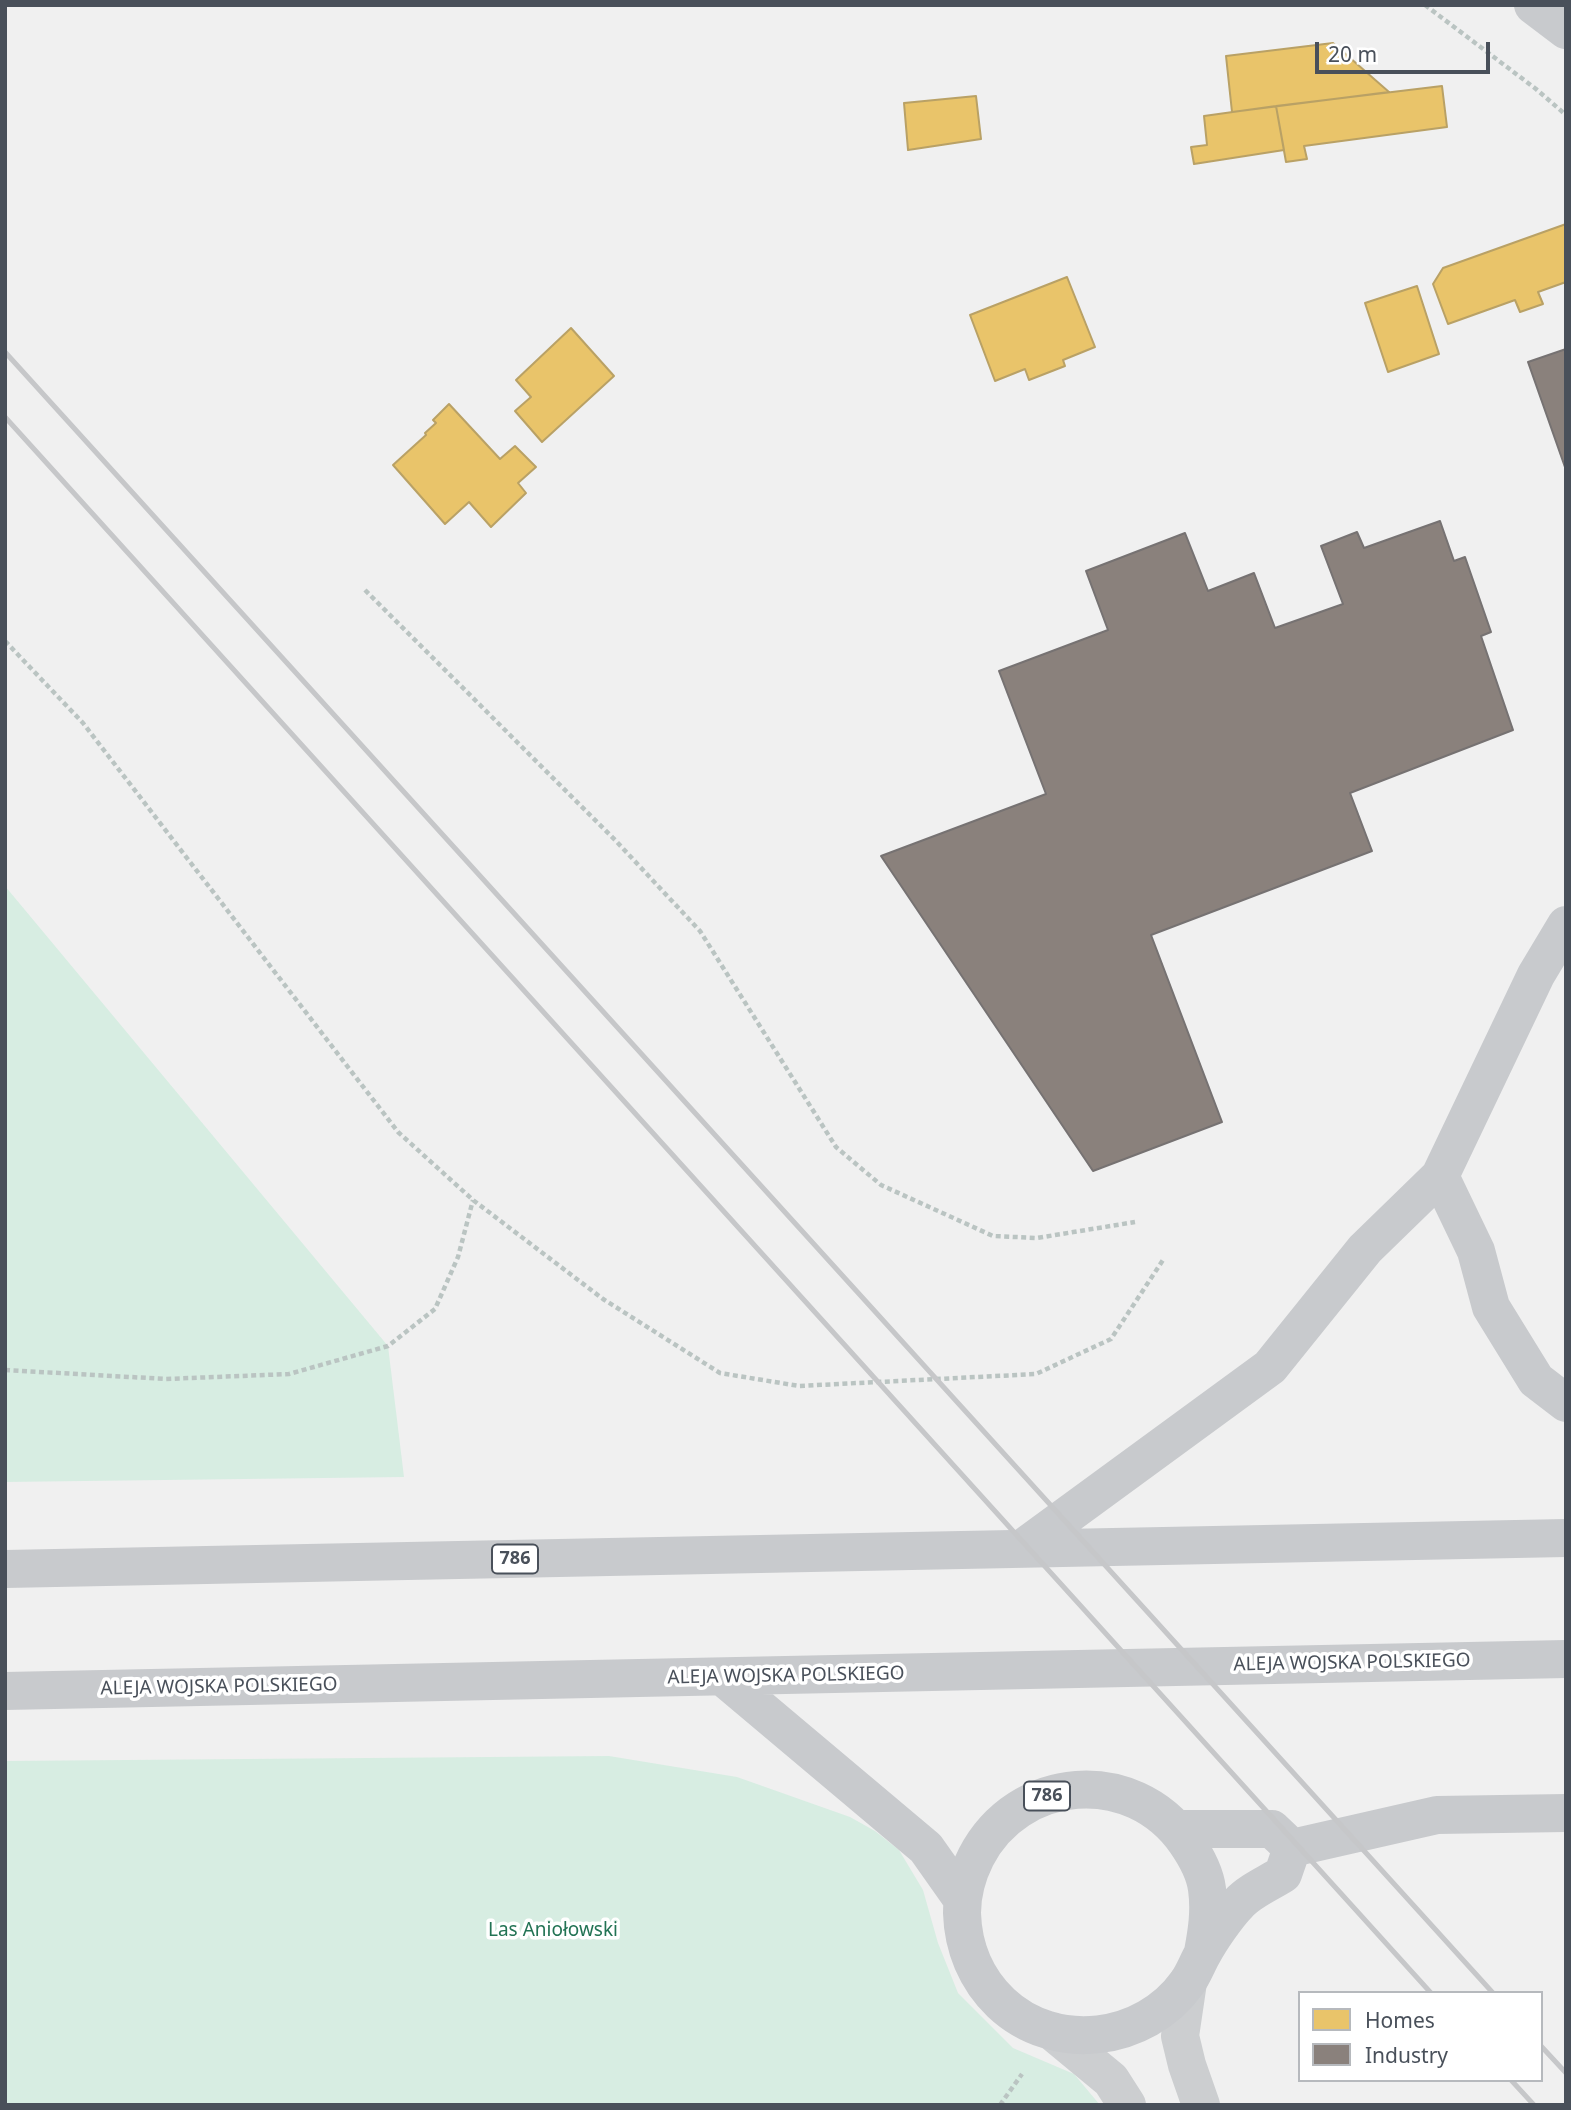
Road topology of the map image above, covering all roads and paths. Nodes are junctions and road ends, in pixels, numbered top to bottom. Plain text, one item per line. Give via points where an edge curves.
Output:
1 (1425, 5) edge
2 (1533, 5) edge
3 (1566, 30) edge
4 (1566, 115) edge
5 (365, 590) dead end
6 (5, 641) edge
7 (1566, 925) edge
8 (1440, 1176) junction
9 (473, 1200) junction
10 (1135, 1222) dead end
11 (1163, 1260) dead end
12 (5, 1370) edge
13 (1566, 1403) edge
14 (1566, 1538) edge
15 (1024, 1547) junction
16 (5, 1569) edge
17 (1566, 1659) edge
18 (724, 1678) junction
19 (5, 1691) edge
20 (1566, 1813) edge
21 (1177, 1829) junction
22 (1292, 1847) junction
23 (962, 1899) junction
24 (1196, 1967) junction
25 (1053, 2032) junction
26 (1127, 2105) edge
27 (1201, 2105) edge

1 - 4 path
2 - 3 main road
5 - 10 path via 700,931 836,1147 881,1185 993,1236 1037,1238
6 - 9 path via 83,723 398,1132
7 - 8 main road via 1536,975
8 - 13 main road via 1476,1251 1491,1307 1536,1380
8 - 15 main road via 1365,1249 1270,1367
9 - 11 path via 603,1299 720,1373 799,1386 1036,1374 1111,1339
9 - 12 path via 458,1257 435,1309 388,1346 289,1374 166,1379
14 - 15 main road
15 - 16 main road, 786
17 - 18 main road, ALEJA WOJSKA POLSKIEGO
18 - 19 main road, ALEJA WOJSKA POLSKIEGO
18 - 23 main road via 926,1848
20 - 22 main road via 1437,1815
21 - 22 main road via 1272,1829
21 - 23 main road, 786 via 1152,1808 1125,1795 1094,1789 1062,1791 1032,1800 984,1841
21 - 24 main road, 786 via 1196,1856 1207,1887 1209,1920
22 - 24 main road, 786 via 1283,1874 1240,1902
23 - 25 main road, 786 via 962,1928 983,1982 1002,2004
24 - 25 main road, 786 via 1168,2005 1143,2022 1113,2033
24 - 27 street via 1180,2036
25 - 26 street via 1111,2080

